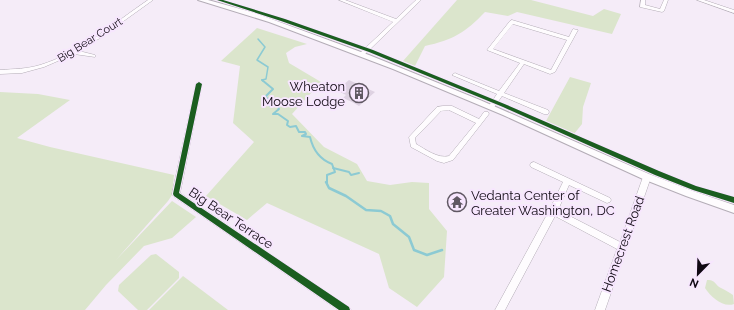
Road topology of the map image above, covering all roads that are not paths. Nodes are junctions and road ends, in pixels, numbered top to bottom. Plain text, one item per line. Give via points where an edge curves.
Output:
1 (151, 0) edge
2 (201, 0) edge
3 (341, 0) edge
4 (419, 0) edge
5 (643, 0) edge
6 (666, 0) edge
7 (699, 0) edge
8 (734, 12) edge
9 (396, 21) junction
10 (575, 30) dead end
11 (570, 39) junction
12 (74, 52) junction
13 (362, 54) junction
14 (93, 56) dead end
15 (523, 62) junction
16 (0, 72) edge
17 (455, 75) dead end
18 (199, 84) dead end
19 (502, 94) junction
20 (491, 107) junction
21 (546, 112) dead end
22 (486, 114) dead end
23 (480, 122) junction
24 (534, 165) dead end
25 (647, 177) junction
26 (567, 181) junction
27 (608, 200) dead end
28 (734, 209) edge
29 (552, 211) junction
30 (622, 247) junction
31 (346, 310) edge
32 (500, 310) edge
33 (600, 310) edge

1 - 12 street, Big Bear Court
2 - 13 main road via 290,27
3 - 9 street
4 - 9 street
5 - 6 street via 642,6 662,11
7 - 8 street
9 - 13 street
10 - 11 street
11 - 15 street via 554,71 550,72
11 - 15 street via 512,22 490,50
12 - 14 street
12 - 16 street, Big Bear Court via 42,66
13 - 20 main road
15 - 19 street
17 - 19 street
18 - 31 street, Big Bear Terrace via 176,194
19 - 20 street
19 - 21 street
20 - 25 main road
22 - 23 street
23 - 23 street via 451,158 444,160 413,146 411,141 439,109 450,108
24 - 26 street
25 - 28 main road
25 - 30 street, Homecrest Road
26 - 27 street
26 - 29 street
29 - 30 street
29 - 32 street
30 - 33 street, Homecrest Road

